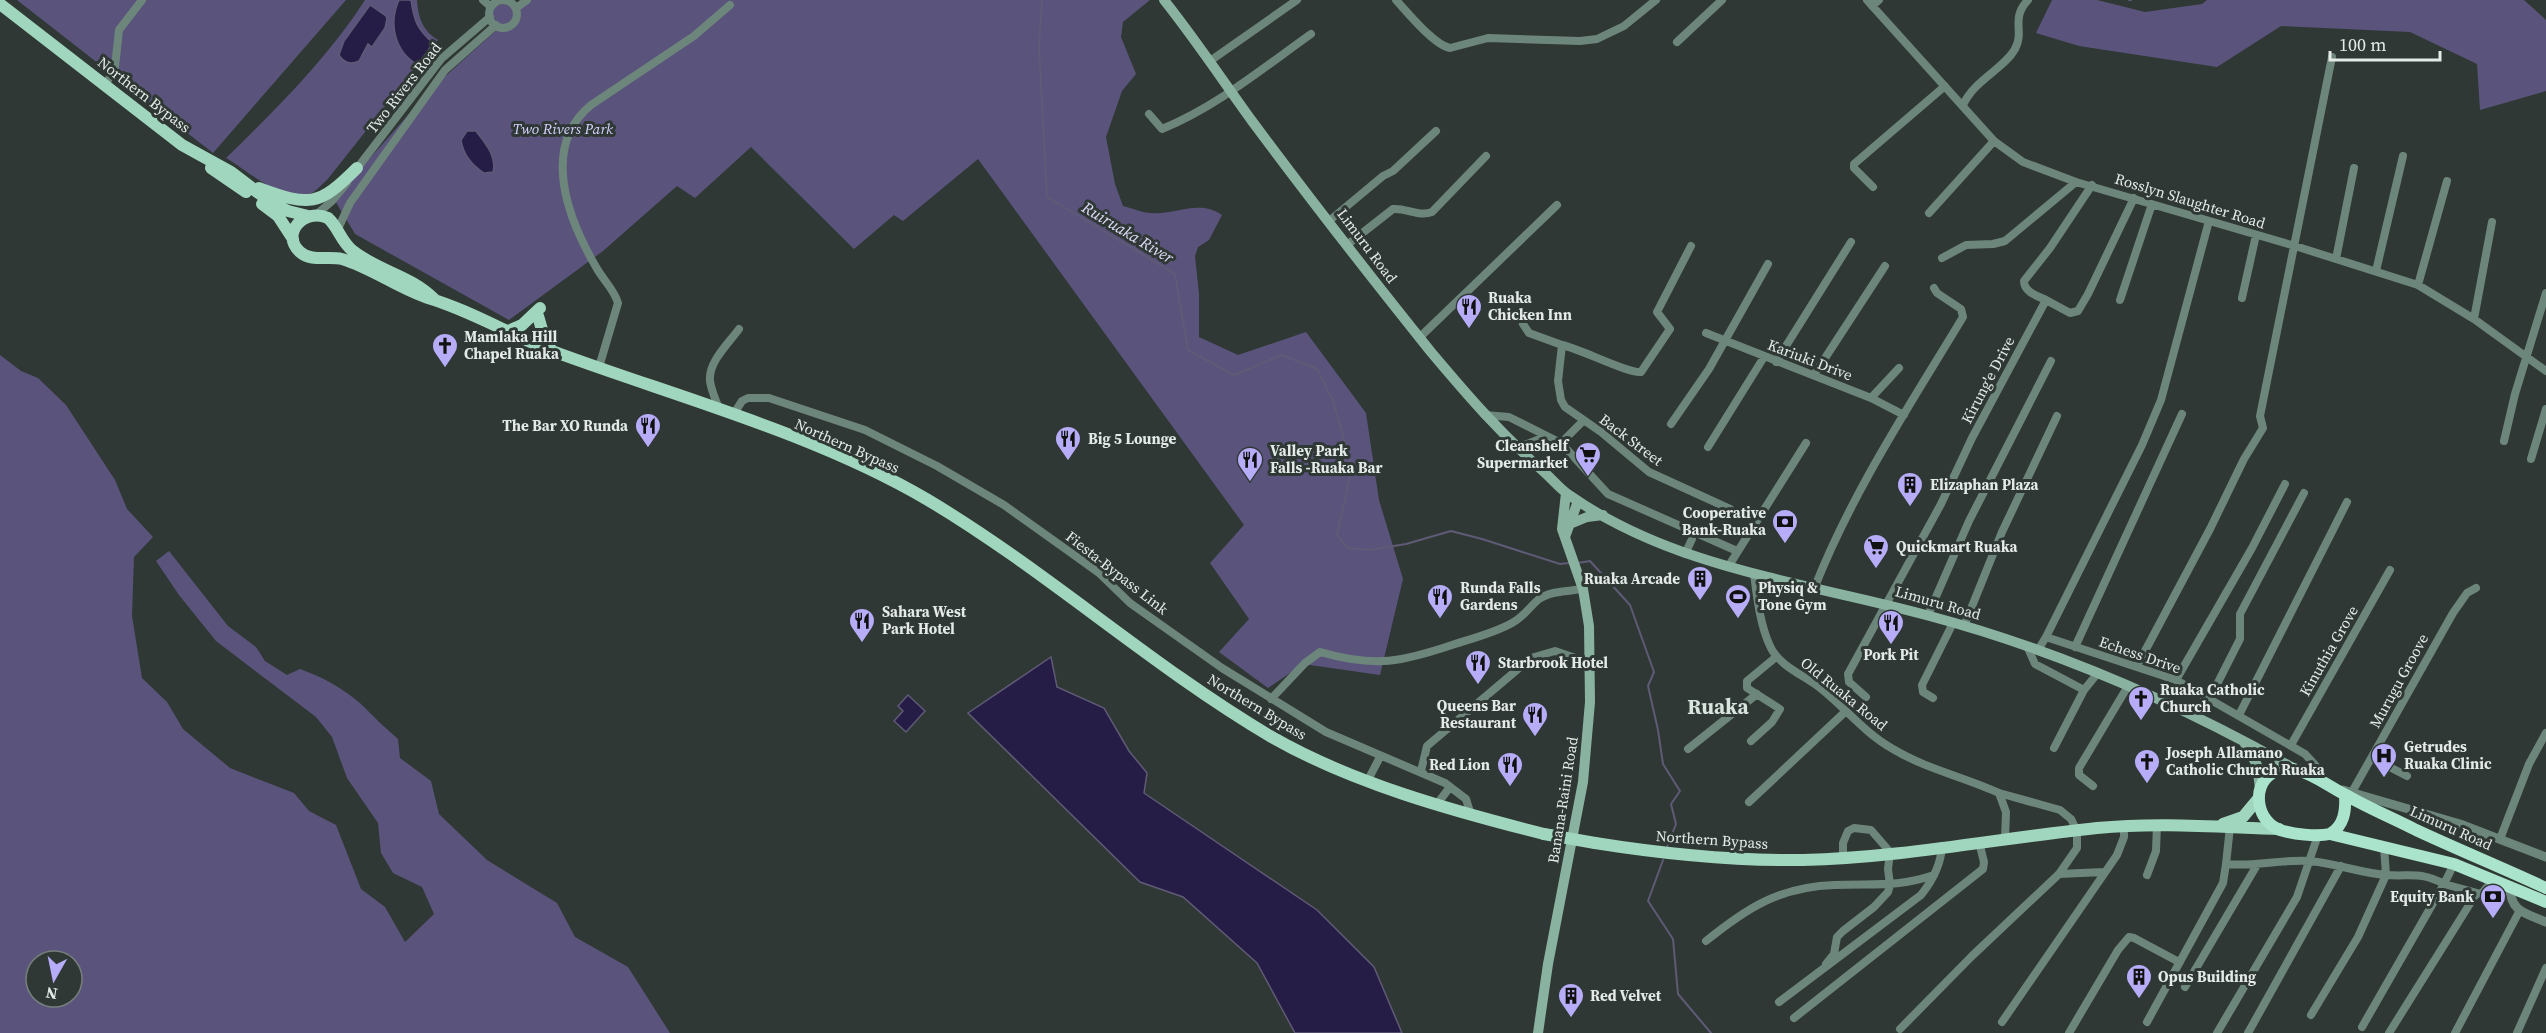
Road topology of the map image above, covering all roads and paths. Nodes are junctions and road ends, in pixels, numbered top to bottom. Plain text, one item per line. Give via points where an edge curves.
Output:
1 (142, 0) edge
2 (483, 0) edge
3 (508, 0) edge
4 (528, 0) edge
5 (1164, 0) edge
6 (1297, 0) edge
7 (1396, 0) edge
8 (1656, 0) edge
9 (1722, 0) edge
10 (1879, 0) edge
11 (2028, 0) edge
12 (497, 1) edge
13 (1869, 3) edge
14 (0, 4) edge
15 (730, 5) dead end
16 (491, 8) junction
17 (516, 8) junction
18 (490, 17) junction
19 (496, 26) junction
20 (1311, 34) dead end
21 (1677, 42) dead end
22 (2332, 57) dead end
23 (1210, 61) junction
24 (106, 84) junction
25 (1945, 86) junction
26 (1231, 91) junction
27 (1963, 105) junction
28 (403, 109) junction
29 (1149, 114) dead end
30 (412, 115) junction
31 (1437, 130) dead end
32 (1994, 141) junction
33 (182, 145) junction
34 (1486, 156) dead end
35 (2403, 156) dead end
36 (357, 168) junction
37 (2354, 168) dead end
38 (2447, 180) dead end
39 (2076, 182) junction
40 (246, 183) junction
41 (347, 183) junction
42 (2092, 185) junction
43 (1873, 187) dead end
44 (359, 191) junction
45 (2134, 198) junction
46 (2152, 204) junction
47 (1557, 206) dead end
48 (1929, 213) dead end
49 (312, 215) junction
50 (1329, 221) junction
51 (2209, 221) junction
52 (2492, 222) dead end
53 (338, 232) junction
54 (2256, 235) junction
55 (293, 239) junction
56 (1851, 242) dead end
57 (1347, 245) junction
58 (1691, 246) dead end
59 (2295, 246) junction
60 (324, 256) junction
61 (1942, 258) dead end
62 (2336, 259) junction
63 (1768, 264) dead end
64 (1885, 266) dead end
65 (2376, 272) junction
66 (2418, 285) junction
67 (1934, 288) dead end
68 (2546, 293) edge
69 (2242, 298) dead end
70 (434, 299) junction
71 (2046, 300) junction
72 (2120, 300) dead end
73 (2474, 319) junction
74 (1523, 324) dead end
75 (739, 330) dead end
76 (506, 332) junction
77 (1706, 333) dead end
78 (1419, 338) junction
79 (1725, 341) junction
80 (1562, 345) junction
81 (552, 351) junction
82 (1764, 357) junction
83 (2525, 358) junction
84 (2051, 361) dead end
85 (1776, 362) junction
86 (599, 367) junction
87 (1899, 368) dead end
88 (2546, 371) edge
89 (1814, 375) junction
90 (1871, 398) junction
91 (2546, 409) edge
92 (720, 410) junction
93 (2182, 414) dead end
94 (1483, 415) junction
95 (1904, 415) junction
96 (733, 416) junction
97 (2057, 416) dead end
98 (1584, 421) junction
99 (1671, 424) dead end
100 (1547, 436) junction
101 (2505, 441) dead end
102 (1561, 443) junction
103 (1806, 443) dead end
104 (1708, 447) dead end
105 (1517, 448) junction
106 (2531, 459) dead end
107 (2285, 484) dead end
108 (2304, 492) dead end
109 (1566, 493) junction
110 (1578, 501) junction
111 (2347, 502) dead end
112 (1730, 509) dead end
113 (1603, 514) junction
114 (1570, 524) junction
115 (1692, 530) junction
116 (1564, 538) junction
117 (1737, 551) junction
118 (1685, 554) junction
119 (1728, 567) junction
120 (2391, 570) dead end
121 (1754, 574) junction
122 (2476, 588) dead end
123 (1584, 589) junction
124 (1814, 589) junction
125 (1885, 604) junction
126 (1928, 615) junction
127 (1958, 624) junction
128 (2046, 637) junction
129 (2026, 646) junction
130 (2075, 647) junction
131 (2038, 650) junction
132 (1776, 657) junction
133 (1590, 663) junction
134 (2137, 666) junction
135 (2097, 674) junction
136 (2176, 680) junction
137 (2128, 686) junction
138 (2084, 690) junction
139 (1757, 694) junction
140 (1866, 697) dead end
141 (1933, 698) dead end
142 (2210, 698) junction
143 (1271, 699) junction
144 (1846, 711) junction
145 (2239, 715) junction
146 (2546, 734) edge
147 (1751, 741) dead end
148 (2245, 743) junction
149 (2291, 745) junction
150 (1688, 748) dead end
151 (2054, 748) dead end
152 (1380, 757) junction
153 (2372, 758) junction
154 (2293, 768) junction
155 (1421, 771) junction
156 (2407, 776) dead end
157 (2317, 778) junction
158 (1368, 780) junction
159 (2093, 786) dead end
160 (1450, 787) junction
161 (2344, 792) junction
162 (1999, 793) junction
163 (2259, 793) junction
164 (1749, 802) dead end
165 (1437, 804) junction
166 (1471, 814) junction
167 (2157, 824) junction
168 (2224, 826) junction
169 (2124, 827) junction
170 (2279, 830) junction
171 (2077, 831) junction
172 (2324, 835) junction
173 (2005, 838) junction
174 (2500, 838) junction
175 (1979, 842) junction
176 (1942, 846) junction
177 (2385, 847) junction
178 (1890, 852) junction
179 (1844, 857) junction
180 (2546, 857) edge
181 (2311, 861) junction
182 (2226, 864) junction
183 (2454, 864) junction
184 (2257, 865) junction
185 (2341, 866) junction
186 (2104, 872) junction
187 (2058, 874) junction
188 (1934, 875) junction
189 (2146, 875) dead end
190 (2386, 875) junction
191 (2493, 880) junction
192 (2444, 884) junction
193 (1890, 885) junction
194 (2510, 886) junction
195 (2546, 888) edge
196 (2476, 894) junction
197 (2546, 902) edge
198 (2520, 910) junction
199 (2546, 922) edge
200 (1706, 941) dead end
201 (2179, 962) junction
202 (2546, 968) edge
203 (1821, 970) junction
204 (2185, 987) dead end
205 (1779, 1002) dead end
206 (2311, 1015) dead end
207 (1794, 1018) dead end
208 (2002, 1022) dead end
209 (2147, 1022) dead end
210 (2362, 1027) dead end
211 (1900, 1029) dead end
212 (1538, 1033) edge
213 (2069, 1033) edge
214 (2217, 1033) edge
215 (2248, 1033) edge
216 (2389, 1033) edge
217 (2455, 1033) edge
218 (2517, 1033) edge

1 - 24 street via 120,30 115,67
2 - 16 street
3 - 12 street
3 - 17 street
4 - 17 street
5 - 23 main road, Limuru Road
6 - 23 street
7 - 8 street via 1435,40 1450,48 1488,38 1597,39 1624,26
9 - 21 street
10 - 13 street
11 - 27 street via 2016,19 2018,36 2013,52 1974,88
12 - 16 street
13 - 25 street, Rosslyn Slaughter Road
14 - 24 main road, Northern Bypass
15 - 86 street via 694,36 591,105 570,128 562,171 567,201 584,243 618,303
16 - 18 street
17 - 19 street via 514,22 507,27
18 - 19 street
18 - 28 street, Two Rivers Road via 444,55
19 - 30 street, Two Rivers Road via 448,66
20 - 26 street
22 - 59 street
23 - 26 main road, Limuru Road
24 - 33 main road, Northern Bypass
25 - 27 street, Rosslyn Slaughter Road
25 - 43 street via 1856,161 1854,168
26 - 29 street via 1162,129
26 - 50 main road, Limuru Road
27 - 32 street, Rosslyn Slaughter Road
28 - 30 street
28 - 36 street, Two Rivers Road
30 - 44 street, Two Rivers Road
31 - 50 street via 1393,171
32 - 39 street, Rosslyn Slaughter Road via 2023,162
32 - 48 street
33 - 40 main road, Northern Bypass
33 - 55 main road via 278,216
34 - 57 street via 1432,212 1421,215 1393,209
35 - 65 street
36 - 40 main road via 336,189 315,200 290,199
36 - 41 street, Two Rivers Road
37 - 62 street
38 - 66 street
39 - 42 street, Rosslyn Slaughter Road
39 - 61 street via 2005,241 1966,245
40 - 49 main road, Northern Bypass via 288,211
41 - 44 street
41 - 49 street, Two Rivers Road via 332,201
42 - 45 street, Rosslyn Slaughter Road
42 - 71 street via 2024,281 2029,291
44 - 53 street, Two Rivers Road
45 - 46 street, Rosslyn Slaughter Road
45 - 71 street via 2078,311 2070,313
46 - 51 street, Rosslyn Slaughter Road
46 - 72 street
47 - 78 street
49 - 53 main road, Northern Bypass via 328,218
49 - 55 main road via 299,222
50 - 57 main road, Limuru Road
51 - 54 street, Rosslyn Slaughter Road
51 - 128 street via 2161,400
52 - 73 street
53 - 60 main road via 334,248
53 - 70 main road, Northern Bypass via 353,251
54 - 59 street, Rosslyn Slaughter Road
54 - 69 street
55 - 60 main road, Northern Bypass via 307,256
56 - 85 street
57 - 78 main road, Limuru Road
58 - 80 street via 1657,312 1670,329 1641,372 1625,370
59 - 62 street, Rosslyn Slaughter Road
59 - 134 street via 2260,416 2263,428
60 - 70 main road, Northern Bypass via 362,266
62 - 65 street, Rosslyn Slaughter Road
63 - 79 street
64 - 89 street
65 - 66 street, Rosslyn Slaughter Road
66 - 73 street, Rosslyn Slaughter Road
67 - 95 street via 1961,309 1963,317
68 - 83 street
70 - 76 main road, Northern Bypass
71 - 125 street, Kirung'e Drive
73 - 83 street, Rosslyn Slaughter Road
74 - 80 street via 1529,333
75 - 92 street via 710,373
76 - 81 main road, Northern Bypass
76 - 81 main road via 539,312 545,340
77 - 79 street, Kariuki Drive
78 - 94 main road, Limuru Road
79 - 82 street, Kariuki Drive
79 - 99 street
80 - 98 street, Back Street via 1558,381 1561,400
81 - 86 main road, Northern Bypass
82 - 85 street, Kariuki Drive
82 - 104 street
83 - 88 street, Rosslyn Slaughter Road
83 - 101 street
84 - 126 street via 1974,511
85 - 89 street, Kariuki Drive
86 - 92 main road, Northern Bypass
87 - 90 street
89 - 90 street, Kariuki Drive
90 - 95 street, Kariuki Drive
91 - 106 street
92 - 96 main road, Northern Bypass
93 - 130 street
94 - 100 street via 1509,417
94 - 105 main road, Limuru Road
95 - 124 street via 1870,471
96 - 143 street, Fiesta-Bypass Link via 748,398 769,398 865,430 902,448 1004,505 1099,573 1130,603
96 - 158 main road, Northern Bypass via 831,453 926,499 1011,554 1171,672 1272,737
97 - 127 street
98 - 102 street
98 - 112 street, Back Street via 1649,472
100 - 102 street
100 - 105 street
102 - 115 street via 1608,494
103 - 117 street
105 - 109 main road, Limuru Road
107 - 136 street
108 - 142 street via 2240,614 2240,639
109 - 110 main road, Limuru Road
109 - 116 main road
110 - 113 main road, Limuru Road
110 - 114 main road
111 - 145 street
113 - 114 main road
113 - 118 main road, Limuru Road
114 - 116 main road
115 - 117 street
115 - 118 street
116 - 123 main road, Banana-Raini Road
117 - 119 street
118 - 119 main road, Limuru Road
119 - 121 main road, Limuru Road
120 - 149 street, Kinuthia Grove
121 - 124 main road, Limuru Road
121 - 132 street via 1766,633
122 - 153 street, Murugu Groove via 2467,593 2452,613
123 - 133 main road, Banana-Raini Road
123 - 143 street via 1539,599 1524,616 1508,625 1415,658 1353,661 1320,652
124 - 125 main road, Limuru Road
125 - 126 main road, Limuru Road
125 - 140 street, Kirung'e Drive via 1847,678
126 - 127 main road, Limuru Road
127 - 129 main road, Limuru Road
127 - 141 street via 1922,685 1923,692
128 - 130 street, Echess Drive
128 - 131 street
129 - 131 main road, Limuru Road
129 - 138 street via 2035,664
130 - 134 street, Echess Drive
131 - 135 main road, Limuru Road
132 - 139 street via 1747,681 1747,688
132 - 144 street, Old Ruaka Road
133 - 155 street via 1555,651 1531,658 1427,746
133 - 212 main road, Banana-Raini Road via 1590,710 1582,782
134 - 136 street, Echess Drive
135 - 137 main road, Limuru Road
135 - 138 street
136 - 142 street, Echess Drive
137 - 148 main road, Limuru Road
137 - 159 street via 2079,768 2079,775
138 - 151 street
139 - 147 street via 1779,706 1780,711
139 - 150 street
142 - 145 street, Echess Drive
143 - 152 street, Fiesta-Bypass Link via 1326,732
144 - 162 street, Old Ruaka Road via 1867,733 1917,763
144 - 164 street
145 - 149 street, Echess Drive
146 - 174 street via 2529,764
148 - 154 main road, Limuru Road
148 - 163 main road via 2257,765
149 - 157 street, Echess Drive via 2316,766
152 - 155 street, Fiesta-Bypass Link
152 - 158 street
153 - 156 street
153 - 161 street, Murugu Groove
154 - 157 highway
154 - 163 highway, Northern Bypass via 2267,777
155 - 160 street, Fiesta-Bypass Link
157 - 161 highway
158 - 165 main road, Northern Bypass
160 - 165 street
160 - 166 street, Fiesta-Bypass Link via 1466,799
161 - 172 highway via 2343,819
161 - 174 street
161 - 195 highway, Limuru Road
162 - 171 street, Old Ruaka Road via 2060,810
162 - 173 street via 2006,812
163 - 168 main road, Northern Bypass via 2243,817
163 - 170 highway via 2268,821
165 - 166 main road, Northern Bypass
166 - 179 main road, Northern Bypass, bridge via 1544,834 1662,853 1717,858
167 - 168 main road, Northern Bypass
167 - 169 main road, Northern Bypass
167 - 189 street via 2156,850
168 - 170 main road, Northern Bypass
168 - 182 street
169 - 171 main road, Northern Bypass
169 - 186 street via 2121,848
170 - 172 highway, Northern Bypass
171 - 173 main road, Northern Bypass
171 - 187 street via 2077,848
172 - 177 highway, Northern Bypass
172 - 181 street
173 - 175 main road, Northern Bypass
174 - 180 street
175 - 176 main road, Northern Bypass
175 - 207 street via 1983,869
176 - 178 main road, Northern Bypass
176 - 188 street
177 - 183 highway, Northern Bypass
177 - 190 street
178 - 179 main road, Northern Bypass
178 - 179 street via 1875,832 1854,828 1844,837
178 - 193 street
181 - 184 street
181 - 185 street
181 - 214 street via 2297,897
182 - 184 street
182 - 201 street via 2223,883
183 - 191 highway, Northern Bypass
183 - 192 street
184 - 204 street
185 - 190 street
185 - 215 street
186 - 187 street
186 - 208 street
187 - 211 street
188 - 193 street via 1909,884
188 - 203 street via 1921,895
190 - 192 street via 2420,874
190 - 206 street via 2358,936
191 - 194 highway
191 - 196 street via 2484,892
192 - 196 street
192 - 210 street
193 - 200 street via 1832,885 1787,891 1737,916
193 - 203 street via 1883,899 1837,937 1834,954
194 - 197 highway
194 - 198 street via 2512,904
196 - 216 street
198 - 199 street
198 - 217 street
201 - 209 street
201 - 213 street via 2128,938
202 - 218 street
203 - 205 street

